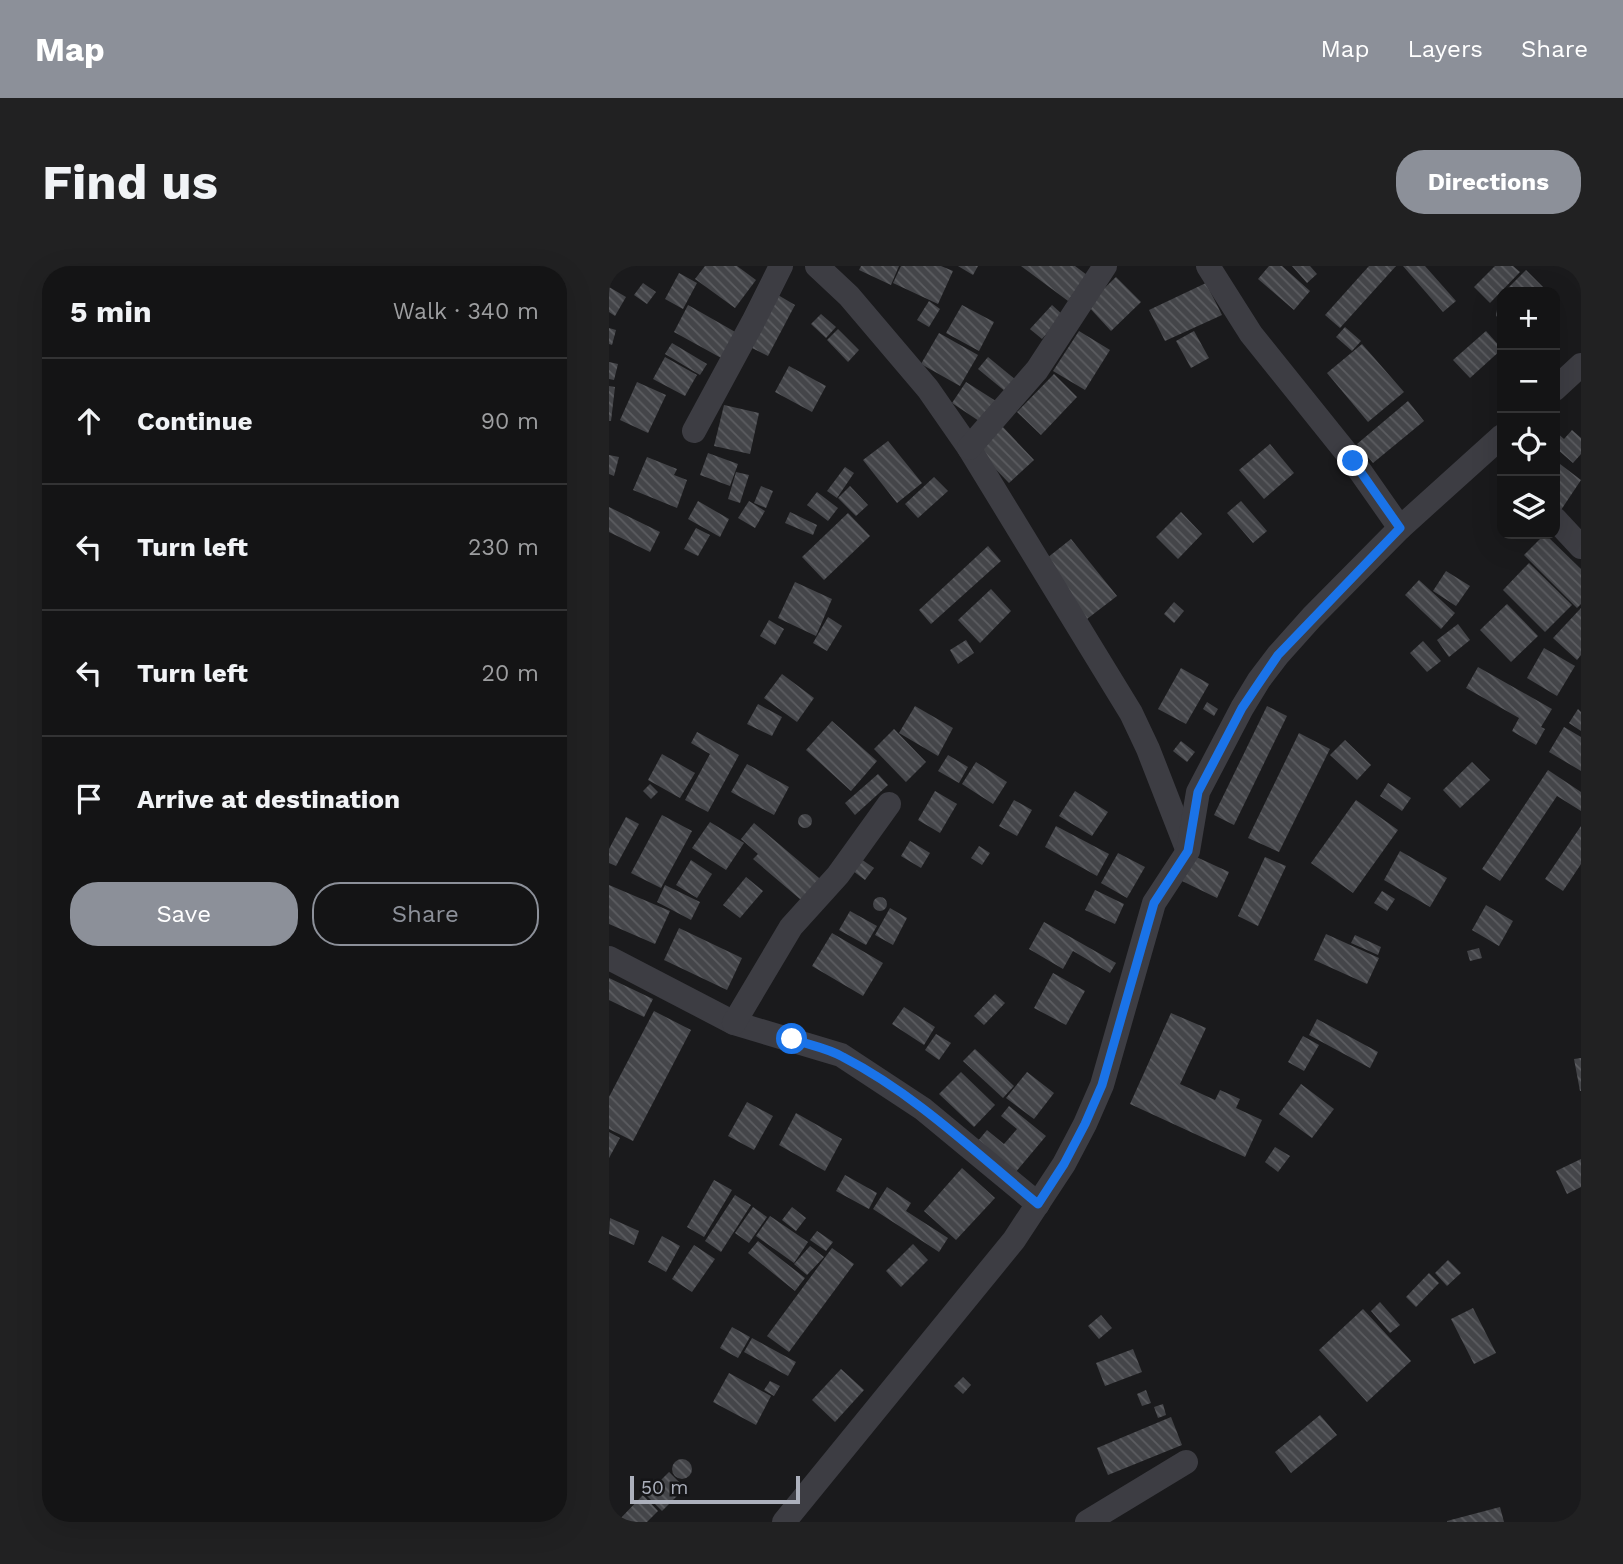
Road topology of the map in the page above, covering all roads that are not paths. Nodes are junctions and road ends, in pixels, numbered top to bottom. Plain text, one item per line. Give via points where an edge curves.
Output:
1 (781, 266) edge
2 (817, 266) edge
3 (830, 266) edge
4 (1105, 266) edge
5 (1209, 266) edge
6 (849, 296) junction
7 (1581, 365) edge
8 (1560, 384) edge
9 (694, 431) dead end
10 (968, 448) junction
11 (1497, 450) edge
12 (1560, 524) edge
13 (1400, 528) junction
14 (1581, 547) edge
15 (889, 804) dead end
16 (1188, 851) junction
17 (609, 958) edge
18 (734, 1023) junction
19 (1038, 1204) junction
20 (1186, 1462) dead end
21 (785, 1522) edge
22 (1087, 1522) edge

1 - 9 street
2 - 6 street
3 - 6 street
4 - 10 street via 1037,370
5 - 13 street via 1251,334 1353,461
6 - 10 street via 928,389
7 - 8 street
10 - 16 street via 1131,713
11 - 13 street
12 - 14 street
13 - 16 street via 1278,655 1259,681 1198,792
15 - 18 street via 838,875 791,927
16 - 19 street via 1154,903 1090,1114
17 - 18 street
18 - 19 street via 841,1055 923,1109
19 - 21 street via 1014,1240
20 - 22 street

